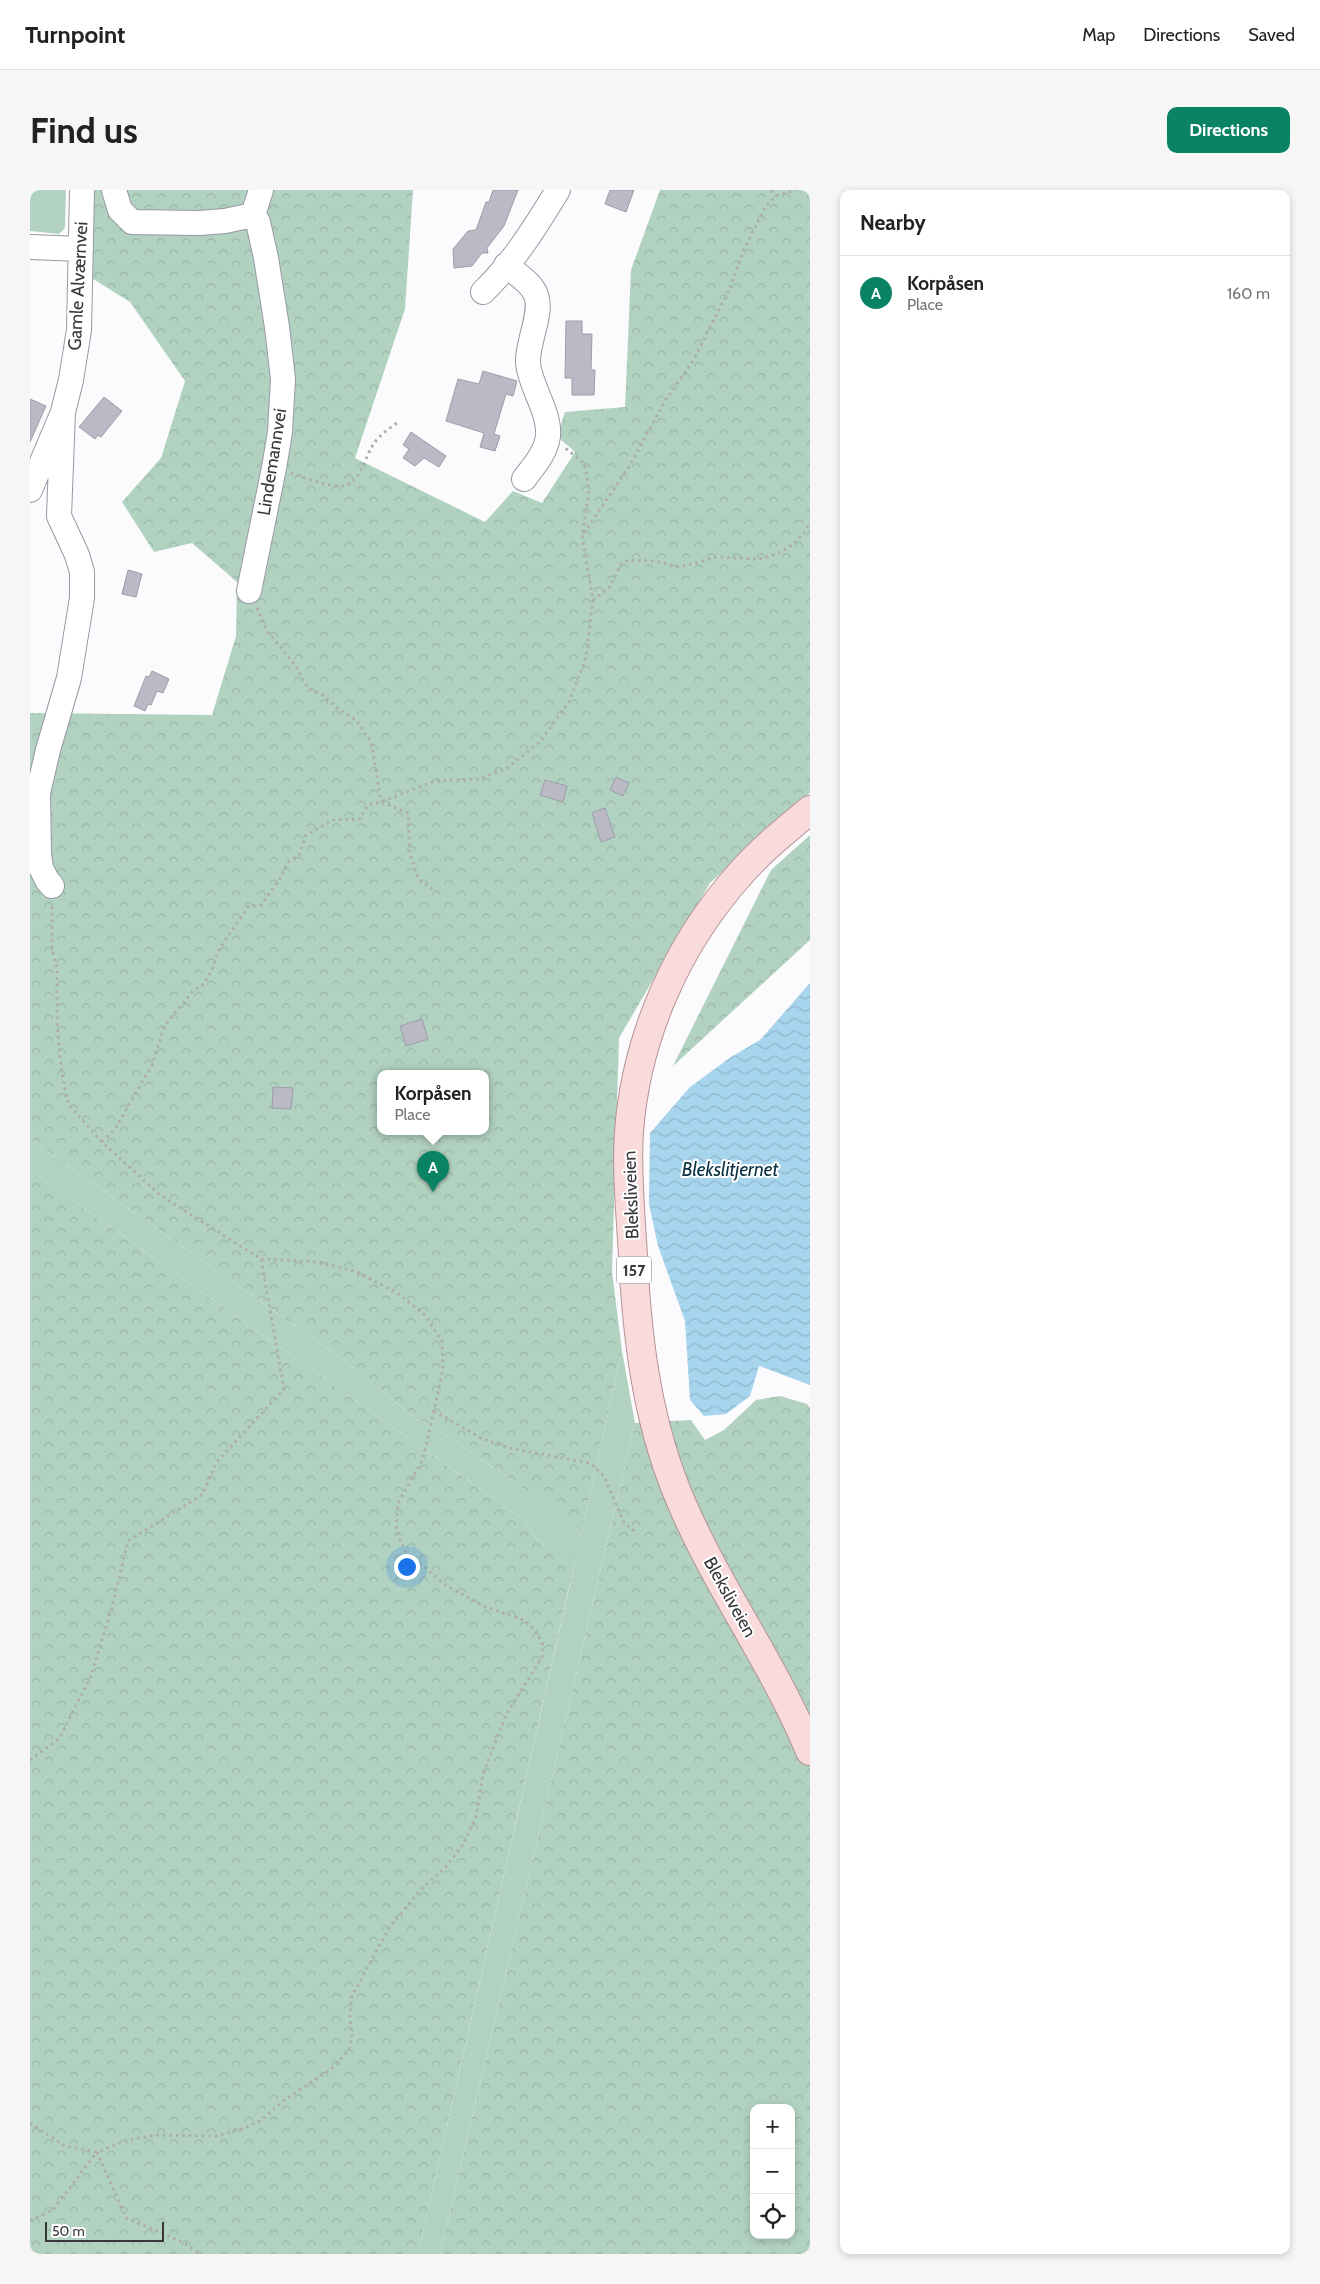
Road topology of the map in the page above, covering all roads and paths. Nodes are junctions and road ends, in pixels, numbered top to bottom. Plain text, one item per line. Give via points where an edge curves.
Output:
1 (82, 190) edge
2 (114, 190) edge
3 (261, 190) edge
4 (558, 190) edge
5 (771, 190) edge
6 (796, 190) edge
7 (776, 196) junction
8 (253, 214) junction
9 (30, 247) edge
10 (81, 249) junction
11 (506, 265) junction
12 (483, 292) dead end
13 (63, 412) junction
14 (398, 422) dead end
15 (547, 440) junction
16 (274, 468) junction
17 (524, 480) dead end
18 (30, 490) edge
19 (810, 522) edge
20 (582, 535) junction
21 (249, 591) joint
22 (593, 600) junction
23 (382, 802) junction
24 (810, 810) edge
25 (52, 886) joint
26 (436, 891) dead end
27 (102, 1142) junction
28 (261, 1259) junction
29 (434, 1411) junction
30 (638, 1534) dead end
31 (810, 1751) edge
32 (30, 1760) edge
33 (30, 2123) edge
34 (97, 2152) junction
35 (30, 2220) edge
36 (202, 2254) edge

1 - 10 street, Gamle Alværnvei
2 - 8 street via 120,210 128,220 137,223 208,223
3 - 8 street
4 - 11 street
5 - 7 path
6 - 7 path
7 - 20 path via 766,206 744,249 730,288 693,362 665,401 630,465
8 - 16 street, Lindemannvei via 258,222 266,258 283,379
9 - 10 street
10 - 13 street, Gamle Alværnvei via 79,330
11 - 12 street
11 - 15 street via 532,288 537,298 528,363 544,414
13 - 18 street, Gamle Alværnvei
13 - 25 street, Gamle Alværnvei via 59,516 82,572 82,598 69,678 38,792 39,854 44,874
14 - 16 path via 373,444 367,460 350,484 341,487
15 - 17 street via 542,454
15 - 20 path via 569,449 585,464 589,492
16 - 21 street, Lindemannvei
19 - 22 path via 792,545 759,559 718,557 680,568 655,561 628,560 621,564 609,588
20 - 22 path
21 - 23 path via 267,631 295,665 308,688 356,720 371,742
22 - 23 path via 586,657 570,700 540,742 506,769 478,779 435,781
23 - 26 path via 408,813 410,854 419,880
23 - 27 path via 368,805 360,819 333,820 306,835 299,855 288,862 261,906 248,907 218,951 204,984 192,992 164,1027 152,1065 115,1128
24 - 31 main road, Bleksliveien / 157 via 741,873 699,929 676,967 653,1019 638,1071 631,1108 629,1162 638,1335 646,1388 666,1465 690,1521 787,1701
25 - 27 path via 57,1022 68,1104
27 - 28 path via 160,1196
28 - 29 path via 319,1262 357,1272 397,1293 425,1315 442,1341 443,1370
28 - 32 path via 284,1388 216,1463 203,1494 128,1541 91,1676 60,1739
29 - 30 path via 481,1438 508,1448 590,1463 604,1476 624,1523
29 - 34 path via 423,1458 398,1503 396,1529 405,1550 447,1586 483,1606 526,1621 543,1645 542,1658 506,1715 486,1765 473,1824 457,1852 389,1928 351,1998 352,2037 349,2049 334,2067 283,2101 260,2121 245,2128 216,2136 155,2135 125,2141
33 - 34 path via 65,2146
34 - 35 path via 53,2210
34 - 36 path via 126,2218

